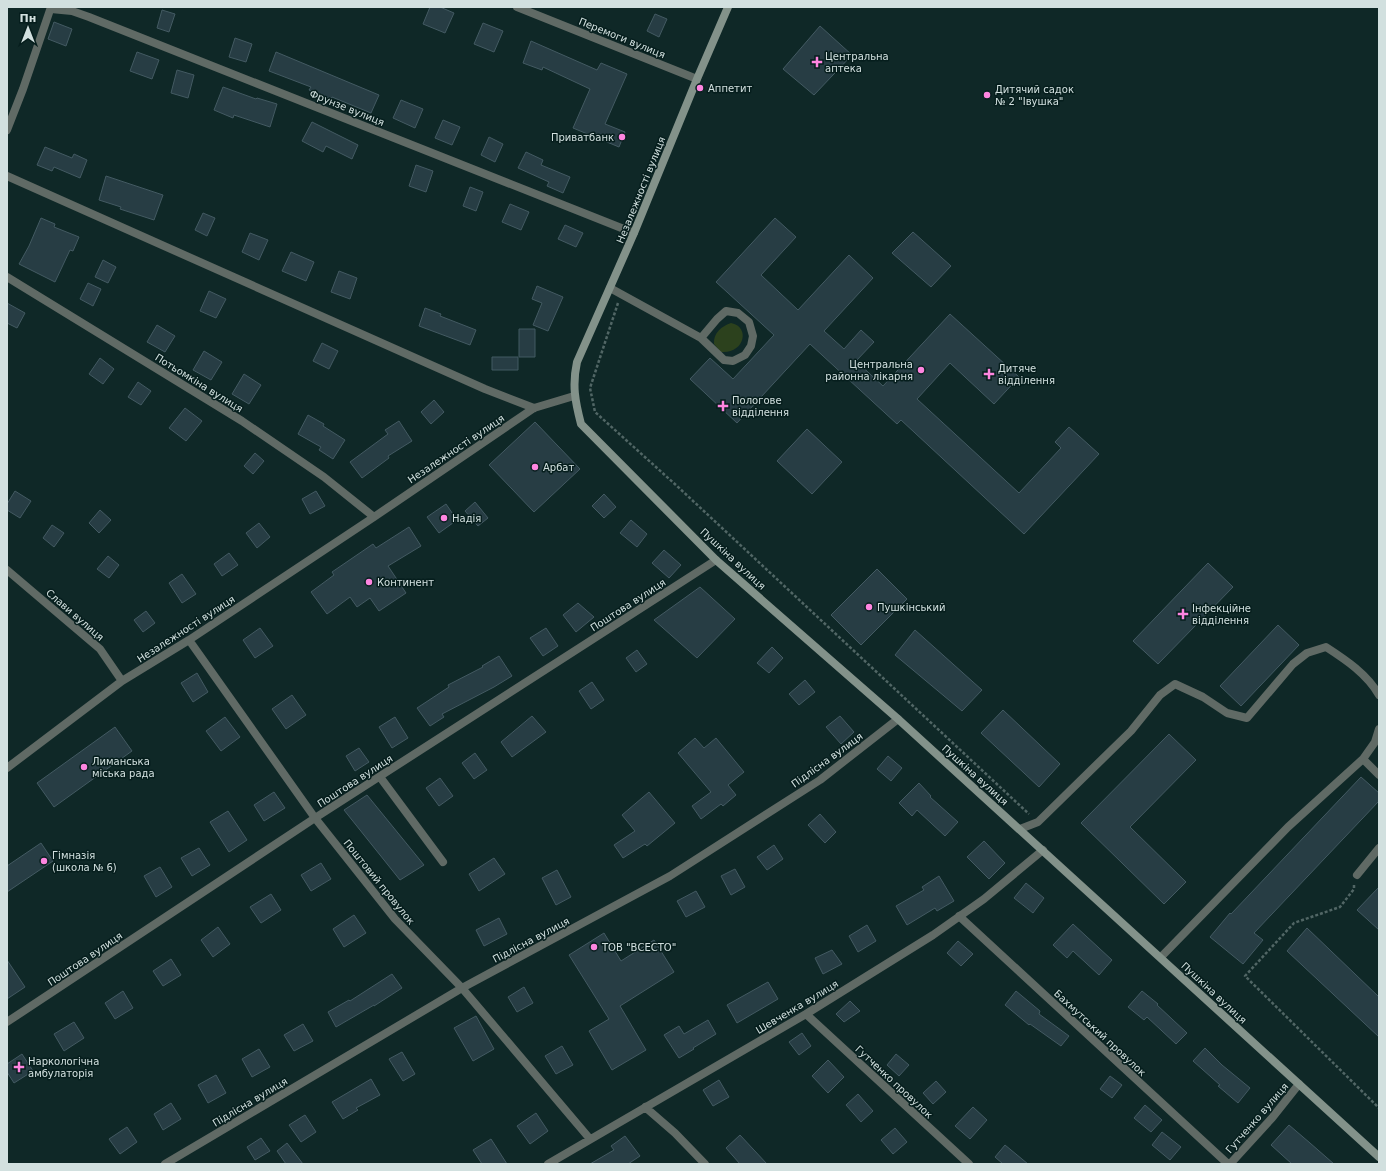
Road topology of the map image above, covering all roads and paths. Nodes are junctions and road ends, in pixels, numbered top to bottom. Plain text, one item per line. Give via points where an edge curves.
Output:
1 (517, 7) edge
2 (728, 7) edge
3 (51, 8) edge
4 (697, 79) junction
5 (7, 130) edge
6 (7, 176) edge
7 (634, 233) junction
8 (7, 277) edge
9 (610, 288) junction
10 (621, 295) junction
11 (701, 338) junction
12 (574, 396) junction
13 (534, 408) junction
14 (374, 517) junction
15 (716, 560) junction
16 (7, 570) edge
17 (189, 640) junction
18 (122, 681) junction
19 (1379, 695) edge
20 (898, 719) junction
21 (1379, 729) edge
22 (1363, 759) junction
23 (7, 768) edge
24 (1379, 775) edge
25 (380, 777) junction
26 (315, 818) junction
27 (1038, 822) junction
28 (1020, 829) junction
29 (1379, 848) edge
30 (1043, 850) junction
31 (443, 862) dead end
32 (1357, 875) joint
33 (960, 916) junction
34 (1161, 958) junction
35 (462, 988) junction
36 (806, 1014) junction
37 (7, 1022) edge
38 (1299, 1084) junction
39 (645, 1108) junction
40 (1379, 1108) edge
41 (590, 1139) junction
42 (1379, 1157) edge
43 (165, 1164) edge
44 (548, 1164) edge
45 (705, 1164) edge
46 (969, 1164) edge
47 (1229, 1164) edge

1 - 4 street, Перемоги вулиця
2 - 4 main road, Незалежності вулиця
3 - 5 street
3 - 7 street, Фрунзе вулиця via 89,16
4 - 7 main road, Незалежності вулиця
6 - 13 street via 485,389
7 - 9 main road, Незалежності вулиця
8 - 14 street, Потьомкіна вулиця via 242,421 324,477
9 - 10 street
9 - 12 main road, Незалежності вулиця via 577,362
10 - 11 street
10 - 27 path via 590,388 595,412
11 - 11 street via 724,360 733,361 745,355 751,346 753,336 749,322 738,313 726,311
12 - 13 street, Незалежності вулиця
12 - 15 main road, Пушкіна вулиця via 581,424
13 - 14 street, Незалежності вулиця
14 - 17 street, Незалежності вулиця
15 - 20 main road, Пушкіна вулиця
15 - 25 street, Поштова вулиця
16 - 18 street, Слави вулиця via 100,649
17 - 18 street, Незалежності вулиця
17 - 26 street, Поштовий провулок
18 - 23 street, Незалежності вулиця
19 - 27 street via 1351,664 1326,647 1307,653 1293,664 1247,718 1227,713 1203,697 1175,684 1160,695 1131,731
20 - 28 main road, Пушкіна вулиця
20 - 35 street, Підлісна вулиця via 820,780 670,876
21 - 22 street via 1375,742
22 - 24 street
22 - 34 street via 1288,827
25 - 26 street, Поштова вулиця
25 - 31 street
26 - 35 street, Поштовий провулок via 395,919
26 - 37 street, Поштова вулиця
27 - 28 street
28 - 30 main road, Пушкіна вулиця
29 - 32 street
30 - 33 street, Шевченка вулиця via 984,900
30 - 34 main road, Пушкіна вулиця
32 - 40 path via 1354,889 1340,907 1294,923 1244,976
33 - 36 street, Шевченка вулиця
33 - 47 street, Бахмутський провулок
34 - 38 main road, Пушкіна вулиця
35 - 41 street, Поштовий провулок
35 - 43 street, Підлісна вулиця
36 - 39 street, Шевченка вулиця
36 - 46 street, Гутченко провулок
38 - 42 main road, Пушкіна вулиця
38 - 47 street, Гутченко вулиця via 1272,1118
39 - 41 street, Шевченка вулиця
39 - 45 street via 675,1132
41 - 44 street, Шевченка вулиця

